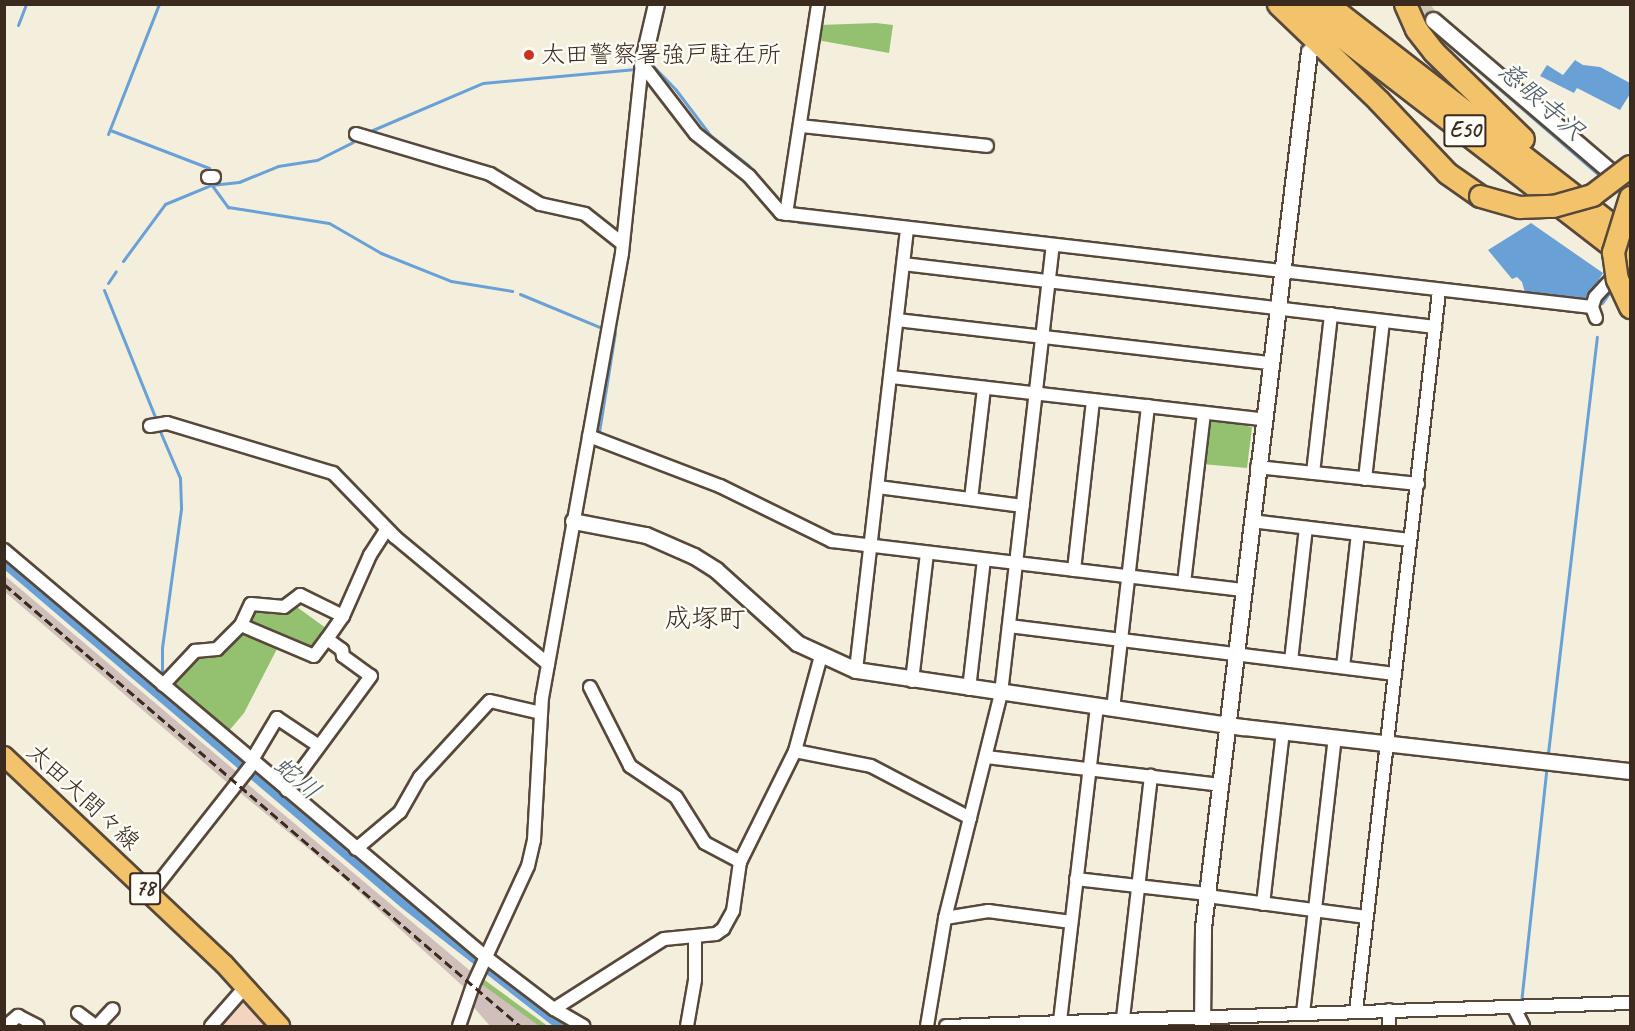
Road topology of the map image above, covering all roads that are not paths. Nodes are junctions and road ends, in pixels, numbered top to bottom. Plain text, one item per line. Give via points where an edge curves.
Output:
1 (656, 4) edge
2 (818, 4) edge
3 (1278, 4) edge
4 (1299, 4) edge
5 (1327, 4) edge
6 (1405, 4) edge
7 (1433, 20) tunnel mouth
8 (1309, 51) dead end
9 (642, 64) junction
10 (801, 126) junction
11 (356, 134) dead end
12 (987, 146) dead end
13 (1630, 166) edge
14 (1630, 188) edge
15 (1630, 197) edge
16 (786, 214) junction
17 (907, 228) junction
18 (1630, 238) edge
19 (623, 244) junction
20 (1053, 246) junction
21 (903, 264) junction
22 (1626, 264) edge
23 (1280, 272) junction
24 (1050, 281) junction
25 (1439, 291) junction
26 (1630, 307) edge
27 (1275, 308) junction
28 (1331, 314) junction
29 (897, 320) junction
30 (1383, 321) junction
31 (1435, 327) junction
32 (1043, 337) junction
33 (1269, 363) junction
34 (891, 377) junction
35 (984, 388) junction
36 (1036, 393) junction
37 (1093, 400) junction
38 (1148, 406) junction
39 (1204, 413) junction
40 (1262, 419) junction
41 (150, 426) dead end
42 (589, 436) junction
43 (1257, 467) junction
44 (1313, 473) junction
45 (1365, 479) junction
46 (1418, 484) junction
47 (878, 487) junction
48 (971, 499) junction
49 (1023, 506) junction
50 (573, 521) junction
51 (1251, 521) junction
52 (1306, 528) junction
53 (387, 529) junction
54 (1359, 534) junction
55 (1410, 540) junction
56 (871, 547) junction
57 (4, 550) edge
58 (927, 553) junction
59 (984, 560) junction
60 (1016, 564) junction
61 (1074, 570) junction
62 (1128, 577) junction
63 (1184, 583) junction
64 (1243, 590) junction
65 (343, 616) junction
66 (241, 625) junction
67 (1009, 626) junction
68 (327, 639) junction
69 (1121, 640) junction
70 (1235, 654) junction
71 (820, 656) junction
72 (1291, 661) junction
73 (548, 664) junction
74 (1343, 667) junction
75 (856, 670) junction
76 (1395, 674) junction
77 (912, 681) junction
78 (163, 685) junction
79 (590, 687) dead end
80 (969, 689) junction
81 (1001, 693) junction
82 (1097, 707) junction
83 (1113, 709) junction
84 (541, 712) junction
85 (1226, 724) junction
86 (1283, 732) junction
87 (1335, 738) junction
88 (1387, 744) junction
89 (319, 746) junction
90 (795, 751) junction
91 (4, 756) edge
92 (986, 757) junction
93 (253, 762) junction
94 (1089, 769) junction
95 (1630, 771) edge
96 (1151, 776) junction
97 (1220, 784) junction
98 (287, 790) junction
99 (970, 818) junction
100 (356, 849) junction
101 (740, 862) junction
102 (1076, 879) junction
103 (1138, 886) junction
104 (150, 894) junction
105 (1207, 895) junction
106 (1263, 904) junction
107 (1315, 910) junction
108 (1367, 917) junction
109 (945, 918) junction
110 (1071, 922) junction
111 (695, 937) junction
112 (486, 960) junction
113 (246, 986) junction
114 (1630, 1003) edge
115 (1514, 1008) junction
116 (113, 1009) dead end
117 (554, 1009) junction
118 (1389, 1010) junction
119 (1356, 1011) junction
120 (78, 1013) dead end
121 (1303, 1013) junction
122 (1123, 1018) junction
123 (1060, 1021) junction
124 (1202, 1021) edge
125 (1041, 1024) edge
126 (6, 1026) edge
127 (38, 1026) edge
128 (96, 1026) edge
129 (211, 1026) edge
130 (280, 1026) edge
131 (459, 1026) edge
132 (584, 1026) edge
133 (687, 1026) edge
134 (927, 1026) edge
135 (946, 1026) edge
136 (1389, 1026) edge
137 (1523, 1026) edge

1 - 9 street
2 - 10 street
3 - 13 highway, bridge via 1378,100 1446,173 1480,196 1519,207 1563,204 1607,187
4 - 22 highway, E50
5 - 18 highway, E50
6 - 18 highway via 1412,22 1434,52 1515,131 1598,202
7 - 14 street
8 - 23 street
9 - 16 street via 696,134 749,176
9 - 19 street
10 - 12 street
10 - 16 street
11 - 19 street via 490,174 540,204 585,214
15 - 26 highway, bridge via 1613,252 1617,279
16 - 17 street
17 - 20 street
17 - 21 street
19 - 42 street
20 - 23 street
20 - 24 street
21 - 24 street
21 - 29 street
22 - 25 street via 1596,297 1594,312
23 - 25 street
23 - 27 street
24 - 27 street
24 - 32 street
25 - 31 street
27 - 28 street
27 - 33 street
28 - 30 street
28 - 44 street
29 - 32 street
29 - 34 street
30 - 31 street
30 - 45 street
31 - 46 street
32 - 33 street
32 - 36 street
33 - 40 street
34 - 35 street
34 - 47 street
35 - 36 street
35 - 48 street
36 - 37 street
36 - 49 street
37 - 38 street
37 - 61 street
38 - 39 street
38 - 62 street
39 - 40 street
39 - 63 street
40 - 43 street
41 - 53 street via 167,423 329,471
42 - 50 street
42 - 56 street via 720,486 822,538
43 - 44 street
43 - 51 street
44 - 45 street
45 - 46 street
46 - 55 street
47 - 48 street
47 - 56 street
48 - 49 street
49 - 60 street
50 - 71 street via 646,535 694,556 735,587 779,629
50 - 73 street
51 - 52 street
51 - 64 street
52 - 54 street
52 - 72 street
53 - 65 street via 370,555
53 - 73 street
54 - 55 street
54 - 74 street
55 - 76 street
56 - 58 street
56 - 75 street
57 - 78 street
58 - 59 street
58 - 77 street
59 - 60 street
59 - 80 street
60 - 61 street
60 - 67 street
61 - 62 street
62 - 63 street
62 - 69 street
63 - 64 street
64 - 70 street
65 - 66 street via 300,595 284,607 251,604
65 - 68 street
66 - 68 street via 314,656
66 - 78 street via 218,649 195,651
67 - 69 street
67 - 81 street
68 - 89 street via 371,676
69 - 70 street
69 - 83 street
70 - 72 street
70 - 85 street
71 - 75 street
71 - 90 street
72 - 74 street
73 - 84 street
74 - 76 street
75 - 77 street
76 - 88 street
77 - 80 street
78 - 93 street
79 - 101 street via 630,766 676,797 705,843
80 - 81 street
81 - 82 street
81 - 92 street
82 - 83 street
82 - 94 street
83 - 85 street
84 - 100 street via 490,701 420,777 400,812
84 - 112 street via 534,840 528,866
85 - 86 street
85 - 97 street
86 - 87 street
86 - 106 street
87 - 88 street
87 - 107 street
88 - 95 street
88 - 108 street
89 - 93 street via 277,718
89 - 98 street
90 - 99 street via 871,766
90 - 101 street
91 - 104 main road, 太田大間々線 / 78
92 - 94 street
92 - 99 street
93 - 98 street
93 - 104 street
94 - 96 street
94 - 102 street
96 - 97 street
96 - 103 street
97 - 105 street
98 - 100 street
99 - 109 street
100 - 112 street
101 - 111 street via 729,920 716,934
102 - 103 street
102 - 110 street
103 - 105 street
103 - 122 street
104 - 113 main road, 太田大間々線 / 78
105 - 106 street
105 - 124 street
106 - 107 street
107 - 108 street
107 - 121 street
108 - 119 street
109 - 110 street via 988,911
109 - 134 street
110 - 123 street
111 - 117 street via 664,939
111 - 133 street via 695,980
112 - 117 street
112 - 131 street
113 - 129 street
113 - 130 main road, 太田大間々線 / 78
114 - 115 street
115 - 118 street
115 - 137 street
116 - 128 street
117 - 132 street
118 - 119 street
118 - 136 street
119 - 121 street
120 - 128 street
121 - 124 street
122 - 123 street
122 - 124 street
123 - 125 street
125 - 135 street
126 - 127 street via 18,1016

